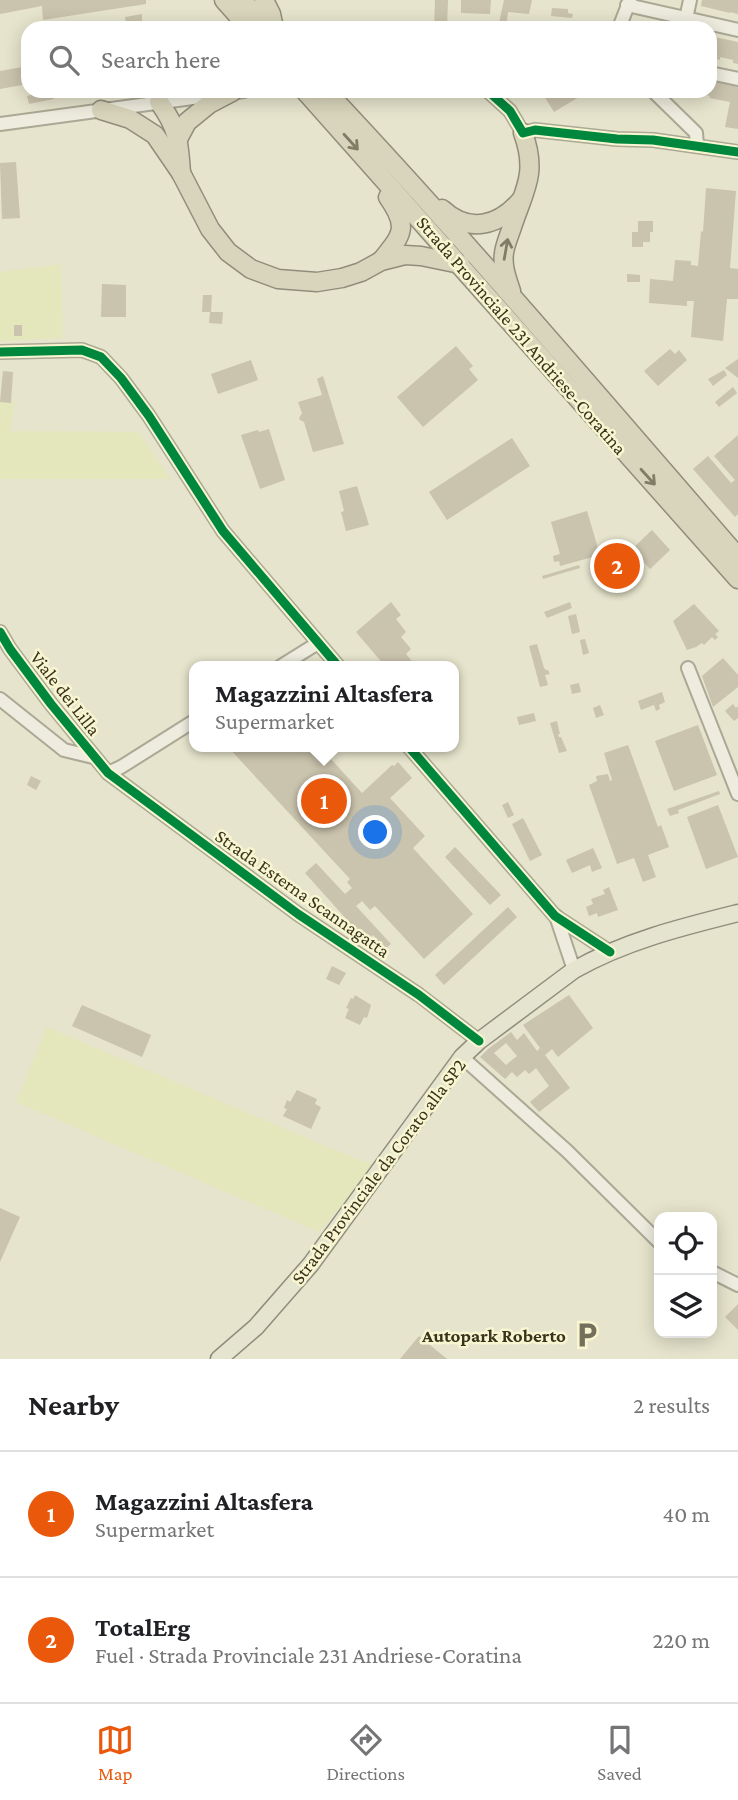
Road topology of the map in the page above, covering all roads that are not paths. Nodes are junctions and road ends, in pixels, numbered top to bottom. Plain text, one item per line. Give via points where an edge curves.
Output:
1 (224, 0) edge
2 (242, 0) edge
3 (264, 0) edge
4 (690, 0) edge
5 (629, 2) edge
6 (243, 21) edge
7 (261, 21) edge
8 (272, 21) edge
9 (621, 21) edge
10 (680, 21) edge
11 (685, 21) edge
12 (717, 27) edge
13 (738, 30) edge
14 (717, 74) edge
15 (738, 79) edge
16 (191, 98) edge
17 (224, 98) edge
18 (311, 98) edge
19 (333, 98) edge
20 (496, 98) edge
21 (660, 98) edge
22 (159, 102) junction
23 (101, 110) junction
24 (0, 124) edge
25 (523, 133) junction
26 (155, 135) junction
27 (178, 139) junction
28 (697, 145) junction
29 (381, 149) junction
30 (738, 152) edge
31 (375, 169) junction
32 (181, 173) junction
33 (521, 201) junction
34 (382, 261) junction
35 (460, 264) junction
36 (513, 299) junction
37 (0, 352) edge
38 (738, 557) edge
39 (738, 579) edge
40 (0, 632) edge
41 (318, 643) junction
42 (289, 661) edge
43 (334, 661) edge
44 (688, 668) dead end
45 (0, 699) edge
46 (189, 724) edge
47 (413, 752) edge
48 (93, 757) junction
49 (108, 773) junction
50 (738, 794) edge
51 (738, 913) edge
52 (555, 916) junction
53 (610, 952) junction
54 (574, 970) junction
55 (479, 1041) junction
56 (462, 1057) junction
57 (654, 1237) edge
58 (717, 1274) edge
59 (738, 1285) edge
60 (219, 1359) edge

1 - 6 highway
2 - 7 highway
3 - 8 highway
4 - 11 street
5 - 9 street
5 - 10 street
12 - 13 street
14 - 15 street
16 - 22 street
17 - 27 highway via 187,122
18 -> 31 highway, Strada Provinciale 231 Andriese-Coratina
19 - 29 highway, Strada Provinciale 231 Andriese-Coratina
20 - 25 street
21 - 28 street via 696,133
22 - 23 street
22 - 26 highway
22 - 27 highway
23 - 24 street
23 - 26 highway via 130,119
25 - 28 street via 536,130
25 - 33 highway via 530,172
26 - 32 highway
27 - 32 highway
28 - 30 street
29 - 33 highway via 391,153 458,221 486,224
29 - 36 highway, Strada Provinciale 231 Andriese-Coratina
31 - 34 highway via 402,227
31 - 35 highway, Strada Provinciale 231 Andriese-Coratina
32 - 34 highway via 209,229 228,253 251,269 278,279 317,282 361,272
36 -> 33 highway via 504,253
34 - 35 highway via 405,255
35 -> 39 highway, Strada Provinciale 231 Andriese-Coratina
36 - 38 highway, Strada Provinciale 231 Andriese-Coratina
37 - 41 street via 82,350 101,357 149,416 223,531
40 - 48 street, Viale dei Lilla
41 - 42 street
41 - 43 street
44 - 50 street
45 - 48 street via 64,750
46 - 49 street
47 - 52 street
48 - 49 street, Viale dei Lilla
49 - 55 street, Strada Esterna Scannagatta via 298,915
51 - 53 main road, Strada Provinciale da Corato alla SP2 via 663,932
52 - 53 street
52 - 54 street
53 - 54 main road, Strada Provinciale da Corato alla SP2
54 - 55 main road, Strada Provinciale da Corato alla SP2
55 - 56 main road, Strada Provinciale da Corato alla SP2
56 - 57 street
56 - 60 main road, Strada Provinciale da Corato alla SP2 via 311,1264 256,1327
58 - 59 street

